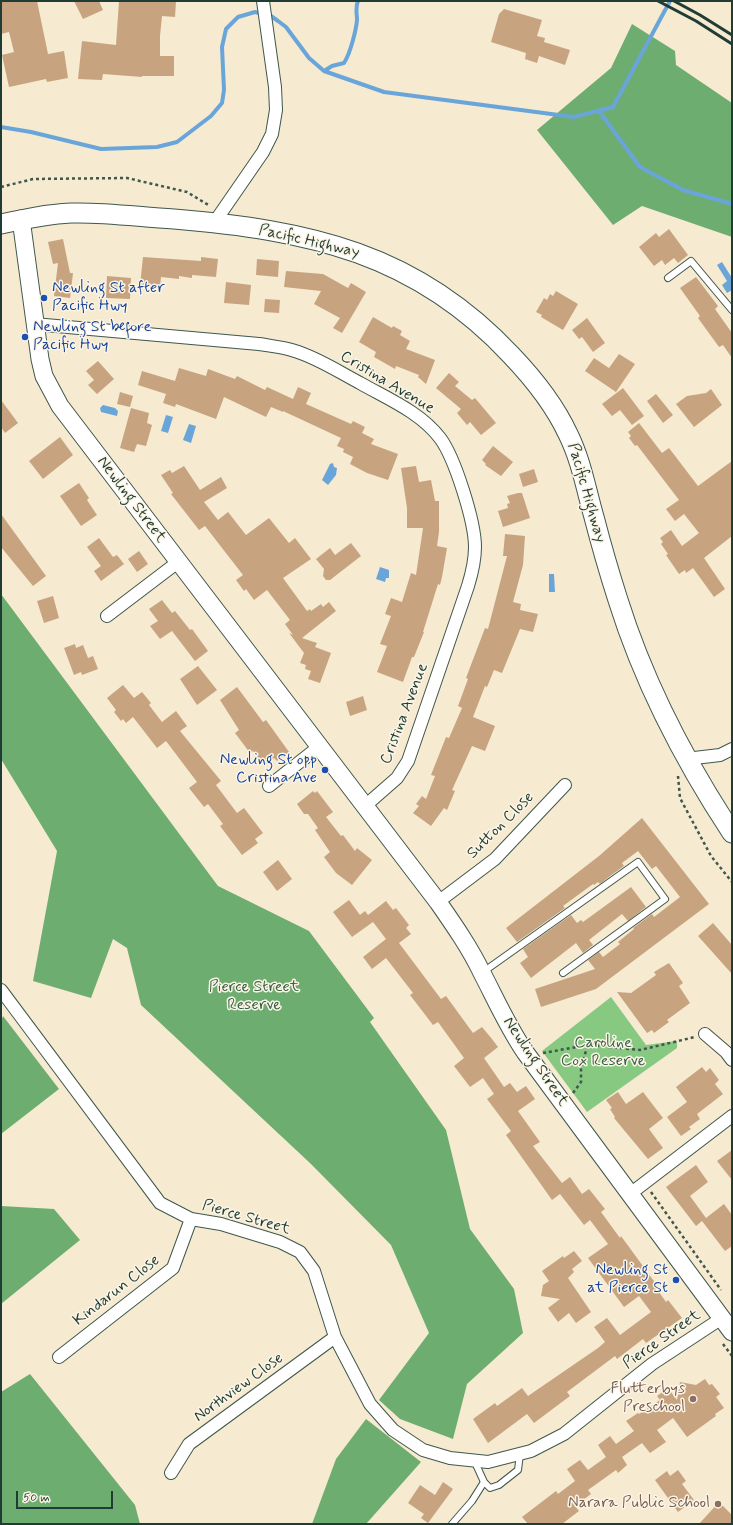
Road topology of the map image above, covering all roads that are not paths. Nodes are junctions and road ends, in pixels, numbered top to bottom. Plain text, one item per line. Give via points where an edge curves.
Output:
1 (263, 2) edge
2 (217, 218) junction
3 (21, 219) junction
4 (1, 224) edge
5 (668, 278) dead end
6 (732, 310) edge
7 (34, 324) junction
8 (178, 562) junction
9 (107, 616) dead end
10 (320, 746) junction
11 (732, 749) edge
12 (682, 766) junction
13 (565, 785) dead end
14 (269, 786) dead end
15 (365, 806) junction
16 (732, 833) edge
17 (438, 902) junction
18 (482, 972) junction
19 (563, 973) dead end
20 (1, 990) edge
21 (705, 1034) dead end
22 (732, 1060) edge
23 (732, 1116) edge
24 (630, 1194) junction
25 (191, 1219) junction
26 (722, 1318) junction
27 (732, 1332) edge
28 (335, 1337) junction
29 (59, 1357) dead end
30 (520, 1454) junction
31 (474, 1460) junction
32 (171, 1473) dead end
33 (484, 1482) junction
34 (452, 1524) edge

1 - 2 street via 275,87 276,110 272,134 263,152
2 - 3 main road, Pacific Highway via 69,213
2 - 12 main road, Pacific Highway via 324,242 363,254 399,270 460,307 527,371 556,410 580,464 618,600 638,658
3 - 4 main road, Pacific Highway
3 - 7 street, Newling Street
5 - 6 lane via 691,261
7 - 8 street, Newling Street via 44,376 60,406
7 - 15 street, Cristina Avenue via 259,344 295,351 327,365 408,410 440,438 448,450 469,509 475,546 474,565 408,761 394,782
8 - 9 street
8 - 10 street, Newling Street
10 - 14 street
10 - 15 street, Newling Street
11 - 12 street
12 - 16 main road, Pacific Highway
13 - 17 street, Sutton Close via 495,859
15 - 17 street, Newling Street
17 - 18 street, Newling Street
18 - 19 lane via 638,862 665,899
18 - 24 street, Newling Street via 506,1022 525,1052
20 - 25 street, Pierce Street via 160,1203
21 - 22 street
23 - 24 street
24 - 26 street, Newling Street
25 - 28 street, Pierce Street via 221,1224 280,1242 300,1252 314,1271
25 - 29 street, Kindarun Close via 173,1268
26 - 27 street, Newling Street
26 - 30 street, Pierce Street via 652,1364 564,1434
28 - 31 street, Pierce Street via 370,1404 393,1430 423,1450 450,1458
28 - 32 street, Northview Close via 190,1444
30 - 31 street, Pierce Street via 488,1462
30 - 33 lane via 518,1470 499,1485 490,1488
31 - 33 lane
33 - 34 lane

